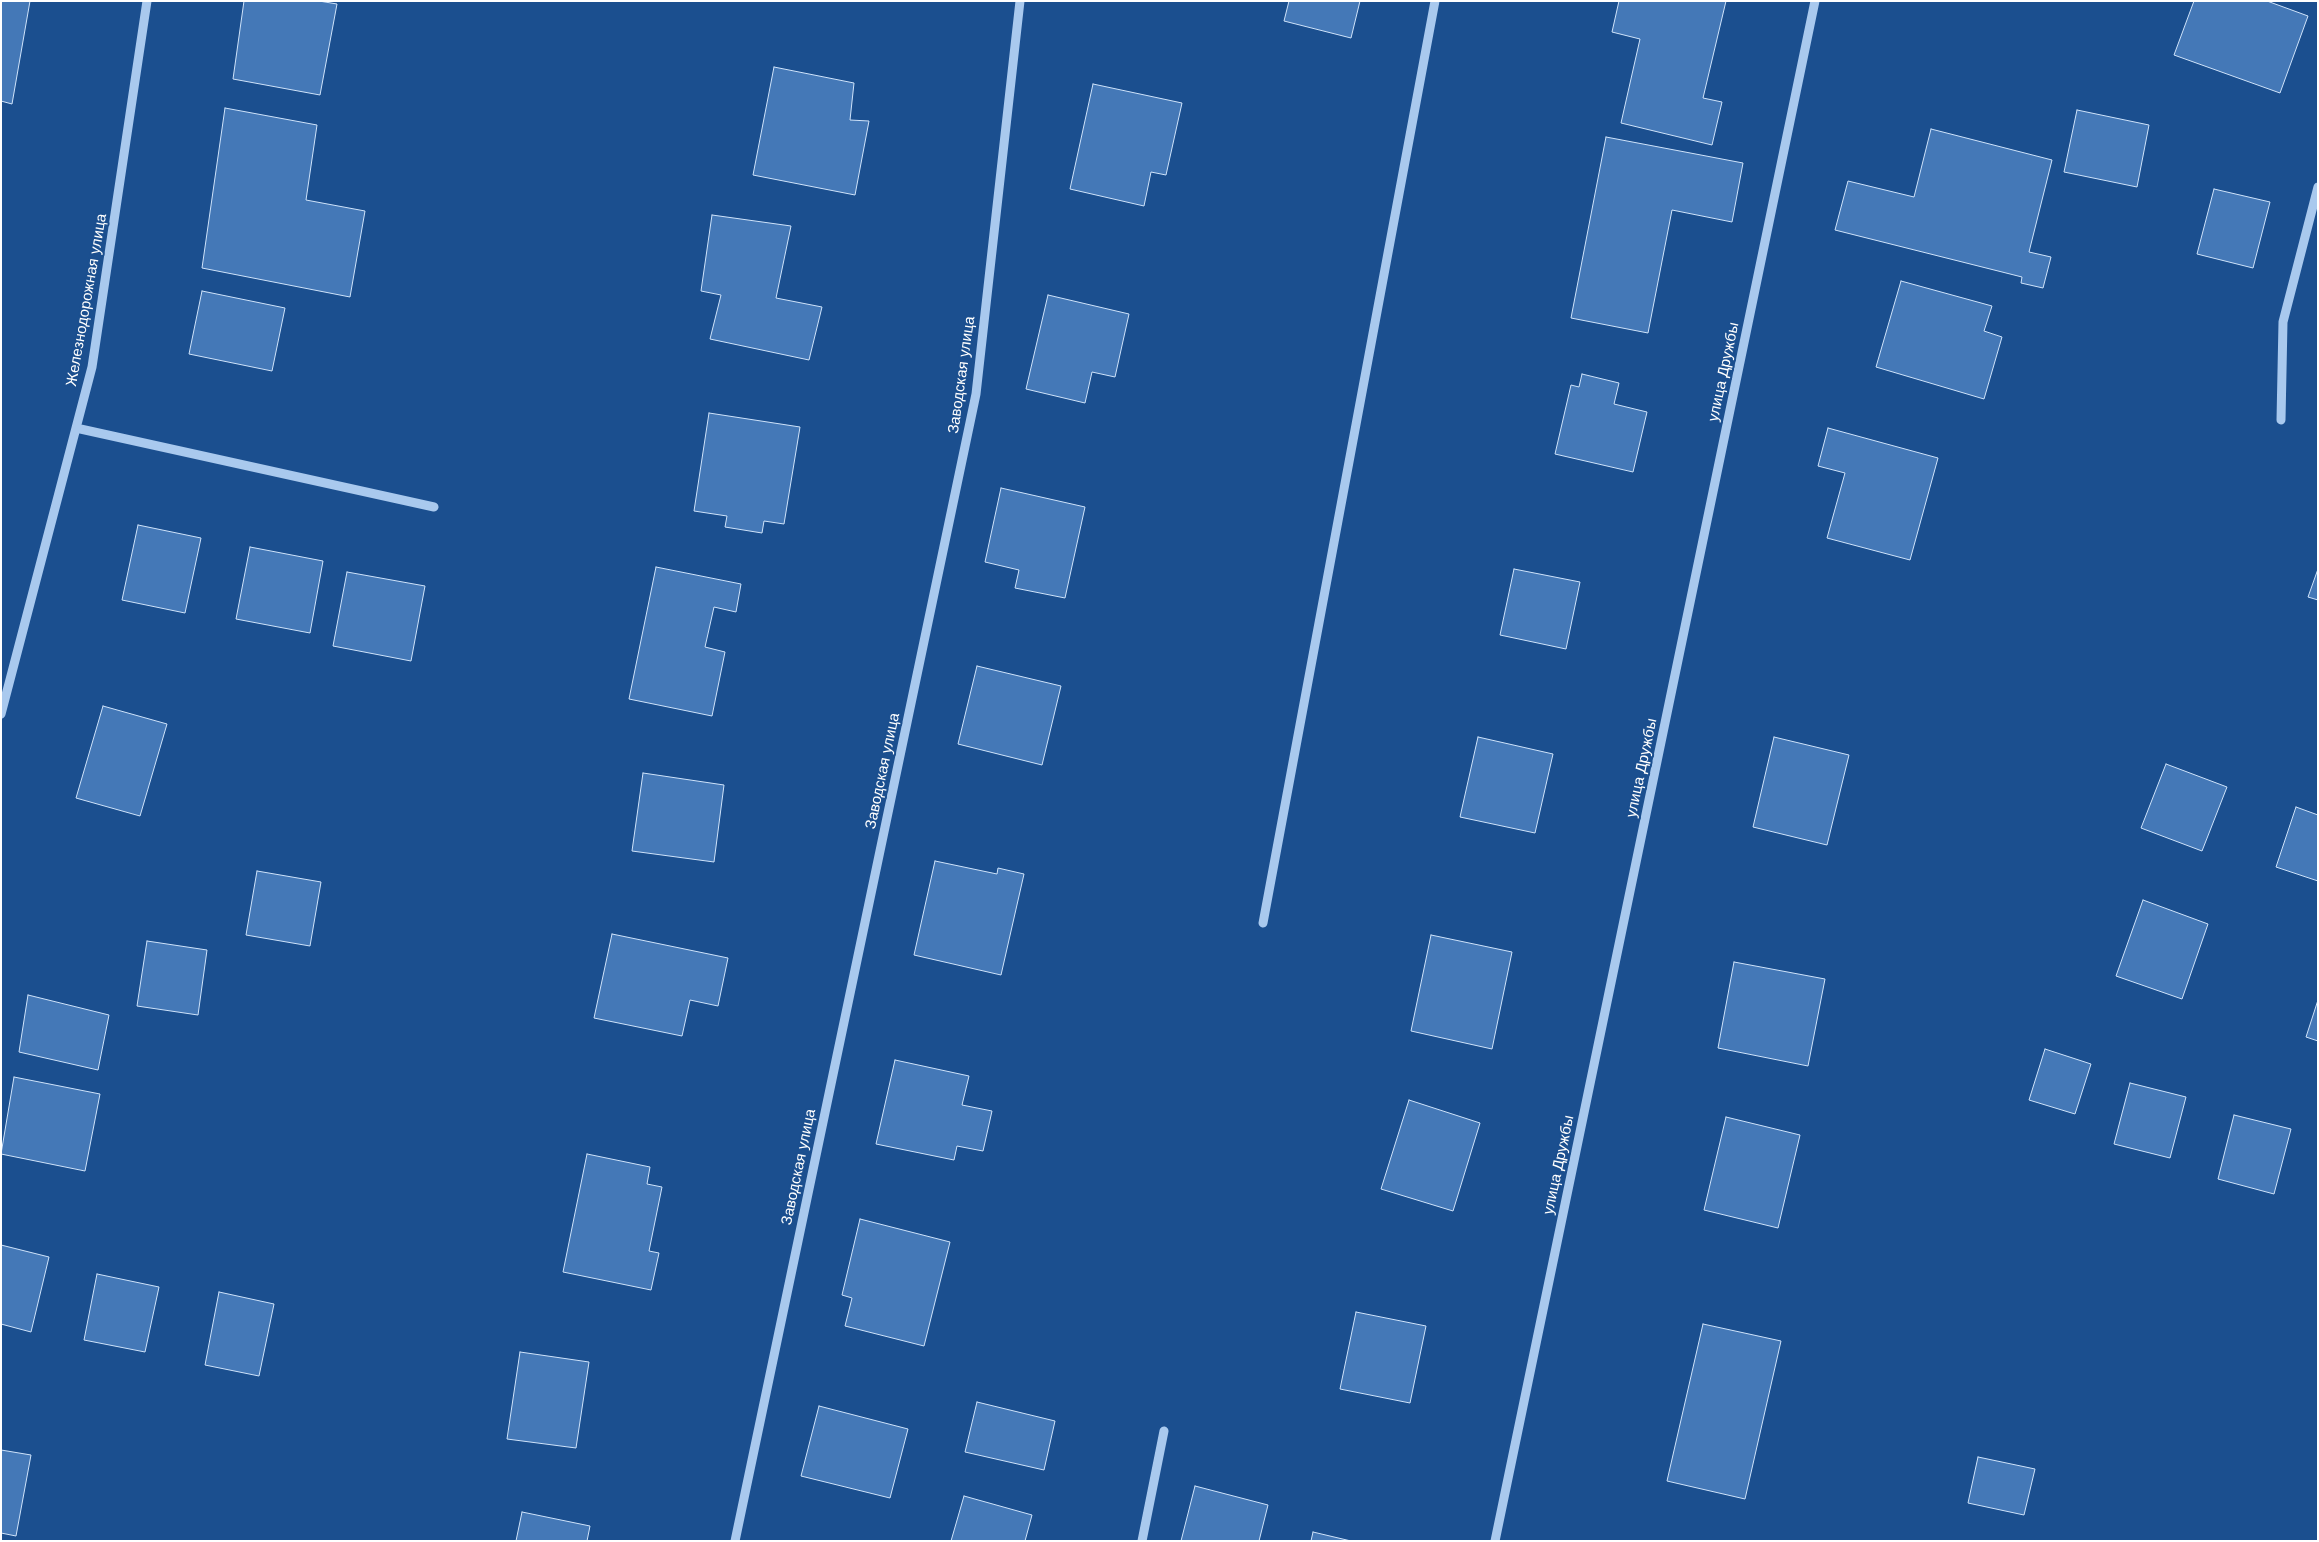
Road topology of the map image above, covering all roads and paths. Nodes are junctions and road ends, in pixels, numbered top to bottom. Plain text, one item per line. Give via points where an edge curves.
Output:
1 (147, 1) edge
2 (1020, 1) edge
3 (1435, 1) edge
4 (1815, 1) edge
5 (2318, 186) edge
6 (2281, 420) dead end
7 (76, 428) junction
8 (434, 507) dead end
9 (1, 714) edge
10 (1263, 923) dead end
11 (1164, 1431) dead end
12 (735, 1541) edge
13 (1142, 1541) edge
14 (1495, 1541) edge

1 - 7 street, Железнодорожная улица via 92,367
2 - 12 street, Заводская улица via 976,394
3 - 10 street
4 - 14 street, улица Дружбы
5 - 6 street via 2283,322
7 - 8 street
7 - 9 street, Железнодорожная улица
11 - 13 street

